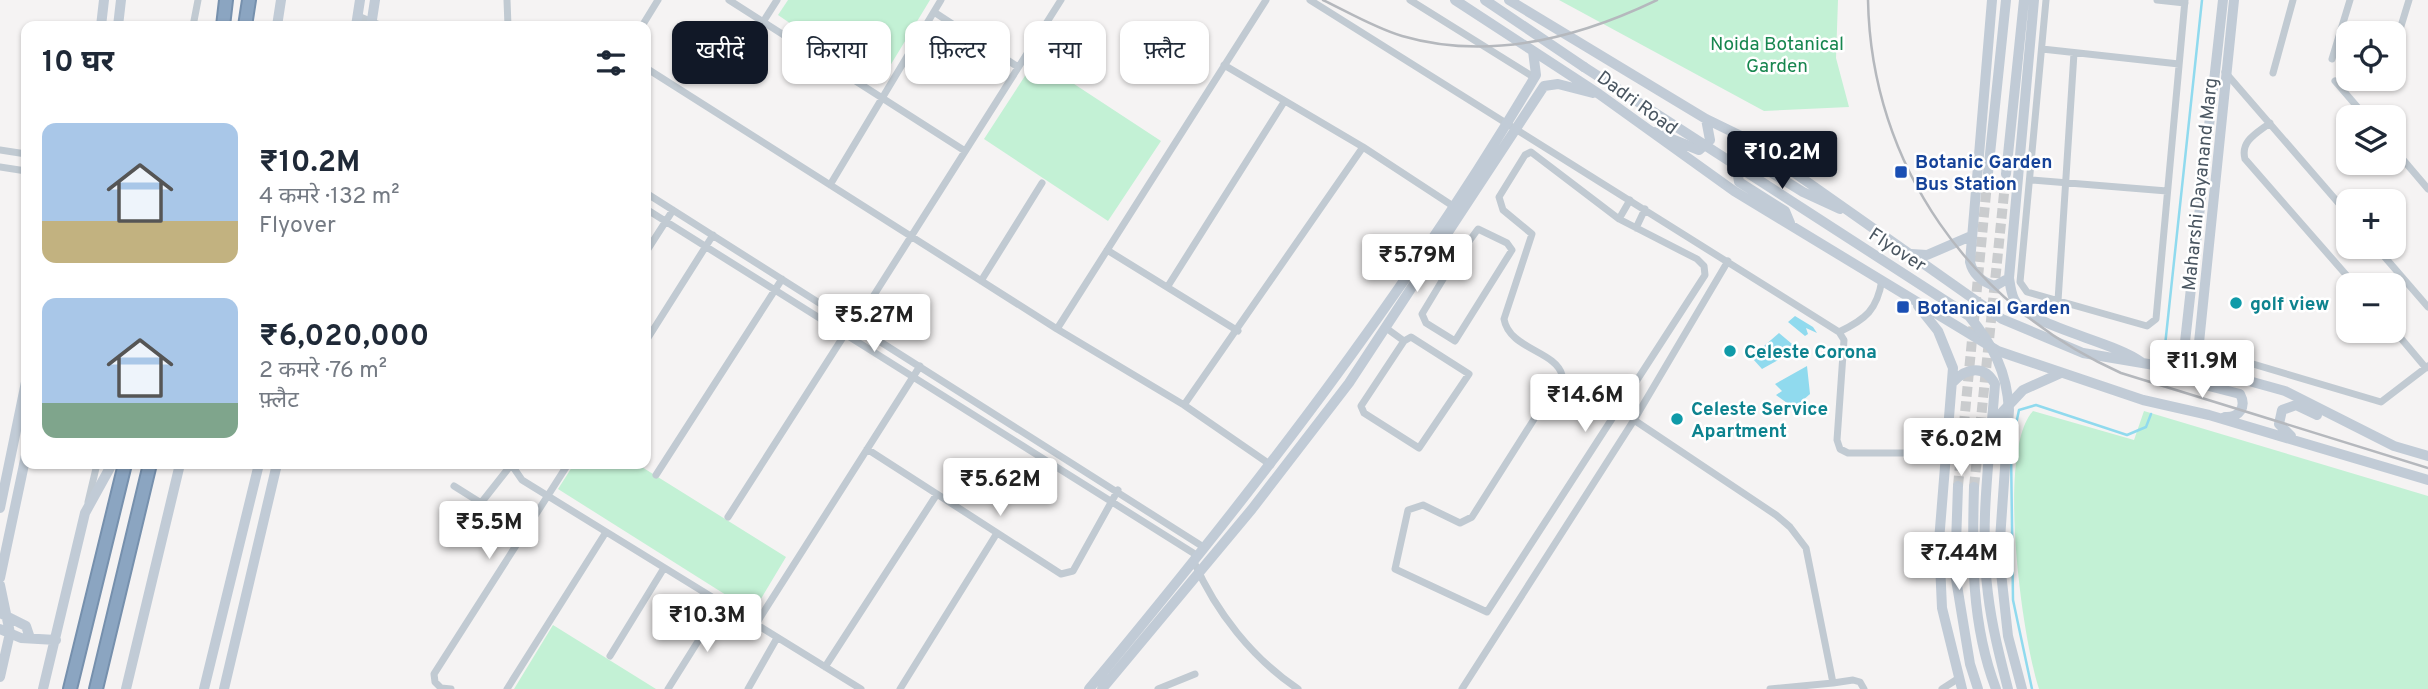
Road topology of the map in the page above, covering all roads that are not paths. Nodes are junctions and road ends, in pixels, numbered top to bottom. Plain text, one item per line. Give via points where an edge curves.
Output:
1 (104, 0) edge
2 (121, 0) edge
3 (198, 0) edge
4 (226, 0) edge
5 (249, 0) edge
6 (281, 0) edge
7 (360, 0) edge
8 (375, 0) edge
9 (507, 0) edge
10 (658, 0) edge
11 (729, 0) edge
12 (777, 0) edge
13 (941, 0) edge
14 (1061, 0) edge
15 (1266, 0) edge
16 (1310, 0) edge
17 (1410, 0) edge
18 (1455, 0) edge
19 (1485, 0) edge
20 (1509, 0) edge
21 (1992, 0) edge
22 (2006, 0) edge
23 (2024, 0) edge
24 (2034, 0) edge
25 (2046, 0) edge
26 (2157, 0) edge
27 (2223, 0) edge
28 (2234, 0) edge
29 (2293, 0) edge
30 (2350, 0) edge
31 (2409, 0) edge
32 (2185, 1) edge
33 (934, 12) junction
34 (102, 21) edge
35 (119, 21) edge
36 (194, 21) edge
37 (224, 21) edge
38 (246, 21) edge
39 (278, 21) edge
40 (357, 21) edge
41 (375, 21) edge
42 (508, 21) edge
43 (645, 21) edge
44 (761, 21) edge
45 (764, 21) edge
46 (2403, 21) edge
47 (768, 25) edge
48 (2042, 49) junction
49 (1533, 51) junction
50 (2074, 53) junction
51 (2332, 60) dead end
52 (2216, 61) junction
53 (2179, 64) junction
54 (1224, 65) junction
55 (1018, 67) junction
56 (651, 71) edge
57 (2273, 73) dead end
58 (2228, 75) junction
59 (1535, 78) junction
60 (2335, 81) dead end
61 (1599, 94) junction
62 (882, 98) junction
63 (1284, 102) junction
64 (2356, 105) edge
65 (1706, 119) junction
66 (2270, 123) junction
67 (1511, 126) junction
68 (1645, 129) junction
69 (1363, 148) junction
70 (0, 149) edge
71 (965, 151) junction
72 (21, 153) edge
73 (2406, 163) edge
74 (0, 167) edge
75 (21, 170) edge
76 (1988, 173) tunnel mouth
77 (2006, 174) tunnel mouth
78 (2031, 180) junction
79 (1042, 183) dead end
80 (2065, 183) junction
81 (830, 184) junction
82 (2428, 189) edge
83 (2167, 191) junction
84 (651, 196) edge
85 (1630, 200) junction
86 (2336, 200) edge
87 (1457, 209) junction
88 (1645, 209) junction
89 (673, 210) junction
90 (651, 212) edge
91 (1858, 217) junction
92 (1619, 219) junction
93 (665, 221) junction
94 (1790, 223) junction
95 (1636, 228) junction
96 (713, 235) junction
97 (911, 236) junction
98 (1971, 236) junction
99 (651, 244) edge
100 (706, 246) junction
101 (1107, 250) junction
102 (1911, 254) junction
103 (1433, 256) junction
104 (2386, 259) edge
105 (1728, 261) junction
106 (1451, 266) junction
107 (2345, 273) edge
108 (2009, 278) junction
109 (782, 279) junction
110 (1882, 280) junction
111 (981, 281) junction
112 (1168, 286) junction
113 (775, 290) junction
114 (1908, 296) junction
115 (2057, 301) junction
116 (2428, 307) edge
117 (855, 325) junction
118 (1386, 328) junction
119 (1056, 329) junction
120 (1238, 331) junction
121 (1839, 332) junction
122 (651, 333) edge
123 (845, 334) junction
124 (1404, 341) junction
125 (2405, 343) edge
126 (2199, 348) junction
127 (2142, 363) junction
128 (920, 366) junction
129 (2427, 367) edge
130 (2182, 369) junction
131 (2196, 372) junction
132 (2061, 373) junction
133 (914, 376) junction
134 (1952, 382) junction
135 (1184, 405) junction
136 (21, 406) edge
137 (2209, 415) junction
138 (1634, 421) junction
139 (1993, 422) junction
140 (2310, 446) junction
141 (2394, 446) junction
142 (867, 449) junction
143 (1948, 453) junction
144 (2428, 456) edge
145 (1271, 465) junction
146 (23, 469) edge
147 (96, 469) edge
148 (109, 469) edge
149 (124, 469) edge
150 (149, 469) edge
151 (179, 469) edge
152 (257, 469) edge
153 (276, 469) edge
154 (507, 469) edge
155 (514, 469) edge
156 (565, 469) edge
157 (656, 475) dead end
158 (2428, 480) edge
159 (454, 486) dead end
160 (1958, 486) tunnel mouth
161 (1975, 487) tunnel mouth
162 (1118, 491) junction
163 (937, 494) junction
164 (548, 496) junction
165 (1111, 501) junction
166 (0, 508) edge
167 (85, 513) junction
168 (728, 517) dead end
169 (606, 532) junction
170 (997, 533) junction
171 (1199, 559) junction
172 (664, 568) junction
173 (0, 578) edge
174 (0, 585) edge
175 (722, 603) junction
176 (3, 614) edge
177 (756, 624) junction
178 (2, 630) edge
179 (30, 638) junction
180 (777, 638) junction
181 (56, 640) junction
182 (610, 656) dead end
183 (825, 667) junction
184 (1195, 674) dead end
185 (0, 677) edge
186 (1833, 683) junction
187 (1961, 683) edge
188 (43, 689) edge
189 (70, 689) edge
190 (96, 689) edge
191 (125, 689) edge
192 (204, 689) edge
193 (224, 689) edge
194 (451, 689) edge
195 (507, 689) edge
196 (668, 689) edge
197 (748, 689) edge
198 (862, 689) edge
199 (900, 689) edge
200 (1089, 689) edge
201 (1102, 689) edge
202 (1158, 689) edge
203 (1298, 689) edge
204 (1462, 689) edge
205 (1770, 689) edge
206 (1864, 689) edge
207 (1942, 689) edge
208 (1978, 689) edge
209 (1996, 689) edge
210 (2008, 689) edge
211 (2022, 689) edge

1 - 34 main road
2 - 35 main road
3 - 36 street
4 - 37 highway
5 - 38 highway
6 - 39 main road
7 - 40 main road
8 - 41 main road
9 - 42 street
10 - 43 street
11 - 44 street
12 - 45 street
13 - 33 street
14 - 55 street
15 - 54 street
16 - 67 street
17 - 59 street
18 - 49 main road, Dadri Road
19 - 211 main road, Flyover, bridge via 1969,316 1986,337 2008,386 1998,530 2008,636
20 - 65 main road
21 - 98 main road
22 - 76 main road
23 - 77 main road
24 - 108 main road
25 - 48 street
26 - 32 street
27 - 52 main road, Maharshi Dayanand Marg
28 - 58 main road, Maharshi Dayanand Marg
29 - 57 street
30 - 51 street
31 - 46 street
32 - 53 street
33 - 55 street
33 - 62 street
47 - 62 street
48 - 50 street
48 - 78 street
49 - 59 main road
49 - 61 main road, Dadri Road
50 - 53 street
50 - 80 street
52 - 58 street
52 - 130 main road, Maharshi Dayanand Marg
53 - 83 street
54 - 63 street
54 - 101 street
55 - 71 street
56 - 81 street
58 - 66 street
58 - 126 main road, Maharshi Dayanand Marg
59 - 67 main road
60 - 64 street
61 - 67 main road via 1546,84
61 - 68 main road, Dadri Road
62 - 71 street
62 - 81 street
63 - 69 street
63 - 112 street
65 - 68 main road via 1710,140 1699,150
65 - 91 main road via 1745,138
66 - 86 street
66 - 107 street via 2246,142 2245,159
67 - 85 street
67 - 87 main road
68 - 94 main road, Dadri Road via 1734,191
69 - 87 street
69 - 120 street
70 - 72 street
71 - 97 street
73 - 82 street
74 - 75 street
78 - 80 street
78 - 115 street via 2020,282 2027,292
79 - 111 street
80 - 83 street
80 - 115 street
81 - 97 street
83 - 115 street via 2152,324
84 - 89 street
85 - 88 street
85 - 92 street
87 - 103 main road
87 - 145 main road
88 - 95 street
88 - 105 street
89 - 93 street
89 - 96 street
90 - 93 street
91 - 94 main road via 1754,162 1742,164 1737,170 1739,182 1785,211
91 - 102 main road
92 - 95 street
92 - 95 street via 1531,152 1503,188 1499,204 1527,228 1532,240 1504,319 1506,330 1558,366 1562,375 1472,517 1460,523 1423,505 1408,510 1395,569 1487,612 1705,275 1698,259
93 - 99 street
93 - 100 street
94 - 110 main road, Dadri Road
96 - 100 street
96 - 109 street
97 - 111 street
97 - 117 street
98 - 102 main road via 1927,255
98 - 108 main road via 1970,262 1975,275 1995,286
100 - 113 street
100 - 122 street
101 - 112 street
101 - 119 street
102 - 127 main road via 2003,318 2083,353
103 - 106 street
103 - 118 main road
104 - 116 street
105 - 121 street
105 - 138 street
106 - 106 street via 1478,229 1512,250 1455,341 1426,323 1422,314
108 - 127 main road via 2014,300 2023,310 2126,350
109 - 113 street
109 - 117 street
110 - 114 main road, Dadri Road
110 - 121 street via 1872,313
111 - 119 street
112 - 120 street
113 - 123 street
113 - 157 street
114 - 132 main road, Dadri Road via 1998,351
114 - 134 main road via 1944,342 1953,368
117 - 123 street
117 - 128 street
118 - 124 street
118 - 171 main road via 1341,394
119 - 135 street
120 - 135 street
121 - 143 street via 1843,340 1840,449 1847,453
123 - 133 street
123 - 168 street
124 - 124 street via 1417,339 1469,374 1419,448 1362,410 1362,402
125 - 129 street
126 - 129 street via 2381,402
126 - 131 main road, Maharshi Dayanand Marg
127 - 130 main road
128 - 133 street
128 - 162 street
130 - 131 main road
131 - 137 main road via 2204,385 2236,392 2243,402 2235,416
131 - 141 main road via 2285,391
132 - 137 main road, Dadri Road
132 - 139 main road via 2023,390
133 - 142 street
133 - 165 street
134 - 139 main road via 1966,371 1979,369 1990,375 1995,384
134 - 143 main road
135 - 145 street
136 - 166 main road
137 - 140 main road
138 - 186 street via 1790,527 1806,548
138 - 204 street
139 - 210 main road via 1985,540 1988,592
140 - 141 main road via 2281,429 2279,414 2286,407 2300,407
140 - 158 main road
141 - 144 main road
142 - 163 street
142 - 177 street
143 - 187 main road via 1939,541 1942,603
145 - 171 main road
146 - 173 main road
147 - 167 street
148 - 167 main road
149 - 189 highway
150 - 190 highway
151 - 191 main road
152 - 192 main road
153 - 193 main road
154 - 159 street via 481,503
155 - 164 street via 522,480
156 - 164 street
160 - 208 main road via 1955,573
161 - 209 main road via 1972,559 1977,614 1986,664
162 - 165 street
162 - 171 street
163 - 170 street
163 - 183 street
164 - 169 street
164 - 194 street via 434,674 441,688
165 - 170 street via 1067,575
165 - 171 street
167 - 181 main road
169 - 172 street
169 - 195 street
170 - 199 street
171 - 200 main road
171 - 201 main road
171 - 203 street via 1251,651
172 - 175 street
172 - 182 street
174 - 176 main road
175 - 177 street
175 - 196 street
176 - 178 main road
176 - 179 main road via 26,626
177 - 180 street
178 - 179 main road
178 - 185 main road
179 - 181 main road
180 - 183 street
180 - 197 street
181 - 188 main road
183 - 198 street
184 - 202 street
186 - 205 street
186 - 206 street via 1853,680
187 - 207 street

